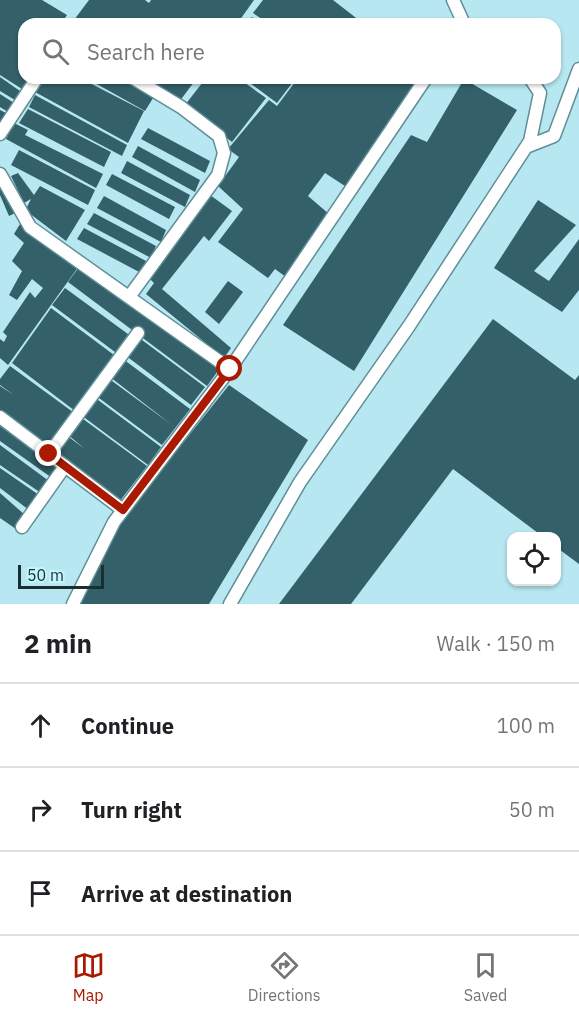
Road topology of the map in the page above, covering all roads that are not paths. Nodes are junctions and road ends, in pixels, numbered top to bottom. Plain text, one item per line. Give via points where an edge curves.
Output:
1 (453, 0) edge
2 (460, 18) edge
3 (579, 69) edge
4 (33, 84) edge
5 (143, 84) edge
6 (422, 84) edge
7 (534, 84) edge
8 (0, 134) edge
9 (526, 147) junction
10 (0, 174) edge
11 (129, 297) junction
12 (138, 333) dead end
13 (230, 369) junction
14 (0, 417) edge
15 (49, 454) junction
16 (65, 466) junction
17 (123, 510) junction
18 (22, 527) dead end
19 (73, 604) edge
20 (230, 604) edge

1 - 2 street
3 - 9 street via 554,136
4 - 8 street
5 - 11 street via 219,136 224,153 218,175
6 - 13 street
7 - 9 street via 540,93
9 - 20 street via 409,327 300,482
10 - 11 street via 30,227
11 - 13 street
12 - 15 street
13 - 17 street
14 - 15 street
15 - 16 street
16 - 17 street
16 - 18 street
17 - 19 street

